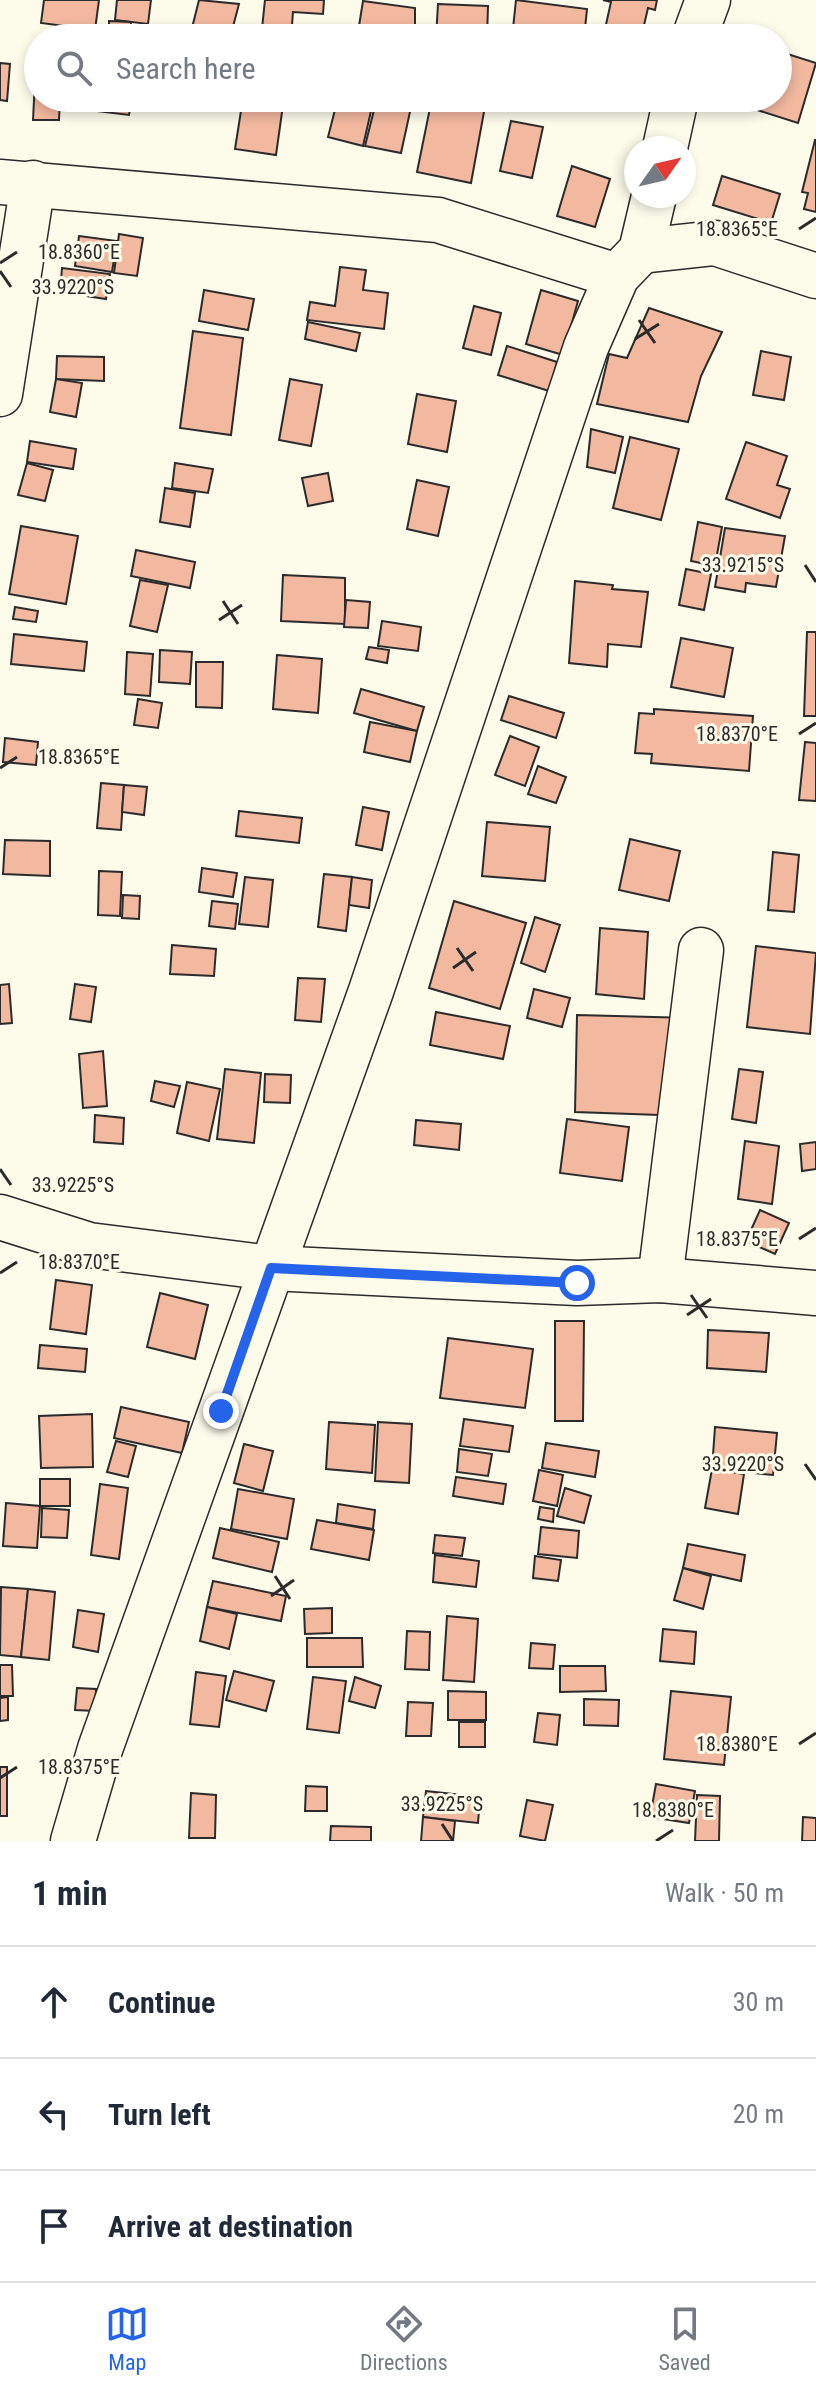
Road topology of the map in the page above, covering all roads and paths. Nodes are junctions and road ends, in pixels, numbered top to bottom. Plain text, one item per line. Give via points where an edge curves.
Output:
1 (708, 0) edge
2 (699, 24) edge
3 (673, 112) edge
4 (668, 136) edge
5 (17, 182) edge
6 (650, 208) edge
7 (629, 264) junction
8 (816, 276) edge
9 (0, 394) edge
10 (701, 950) dead end
11 (0, 1217) edge
12 (271, 1268) junction
13 (660, 1280) junction
14 (816, 1293) edge
15 (73, 1841) edge

1 - 2 street
3 - 4 street
5 - 7 street via 438,220
5 - 9 street
6 - 7 street
7 - 8 street via 715,243
7 - 12 street via 586,347 371,991
10 - 13 street
11 - 12 street via 89,1245
12 - 13 street via 577,1283
12 - 15 street via 100,1749
13 - 14 street

